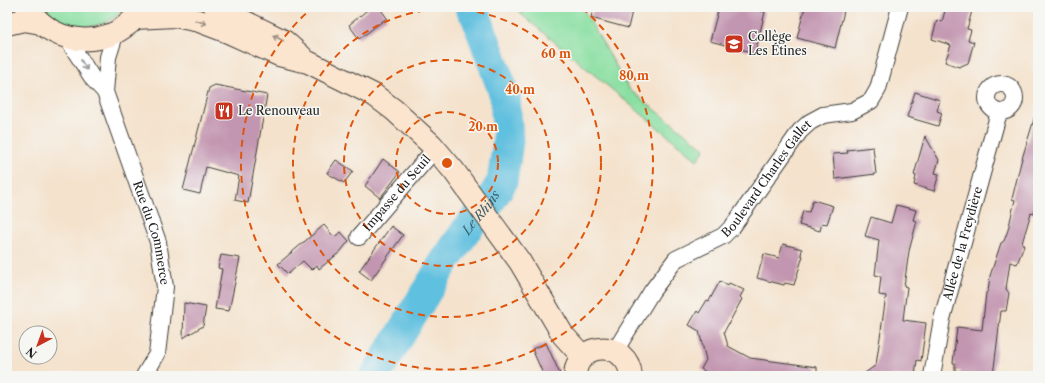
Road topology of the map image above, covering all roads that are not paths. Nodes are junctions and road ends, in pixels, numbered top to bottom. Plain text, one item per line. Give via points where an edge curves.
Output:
1 (216, 7) edge
2 (900, 7) edge
3 (139, 13) edge
4 (34, 15) edge
5 (7, 24) edge
6 (116, 32) junction
7 (66, 37) junction
8 (308, 62) junction
9 (105, 92) junction
10 (999, 112) dead end
11 (435, 149) junction
12 (359, 237) dead end
13 (615, 351) junction
14 (579, 366) edge
15 (144, 376) edge
16 (631, 376) edge
17 (932, 376) edge

8 -> 1 main road via 284,41
2 - 13 street, Boulevard Charles Gallet via 878,89 871,101 852,111 823,115 800,131 733,226 723,236 676,259 652,291
3 - 6 main road
3 -> 8 main road via 199,21 279,55
4 - 5 main road
4 - 7 main road via 52,31
6 - 7 main road via 91,39
6 - 9 street, Rue du Commerce via 108,56
7 -> 9 street, Rue du Commerce via 93,79
8 - 11 main road via 374,95 408,122
9 - 15 street, Rue du Commerce via 158,242 165,287 158,354
10 - 17 street, Allée de la Freydière via 942,319
11 - 12 street, Impasse du Seuil
11 - 14 main road via 520,262
13 - 14 main road via 607,348 590,351
13 - 16 main road via 627,362

